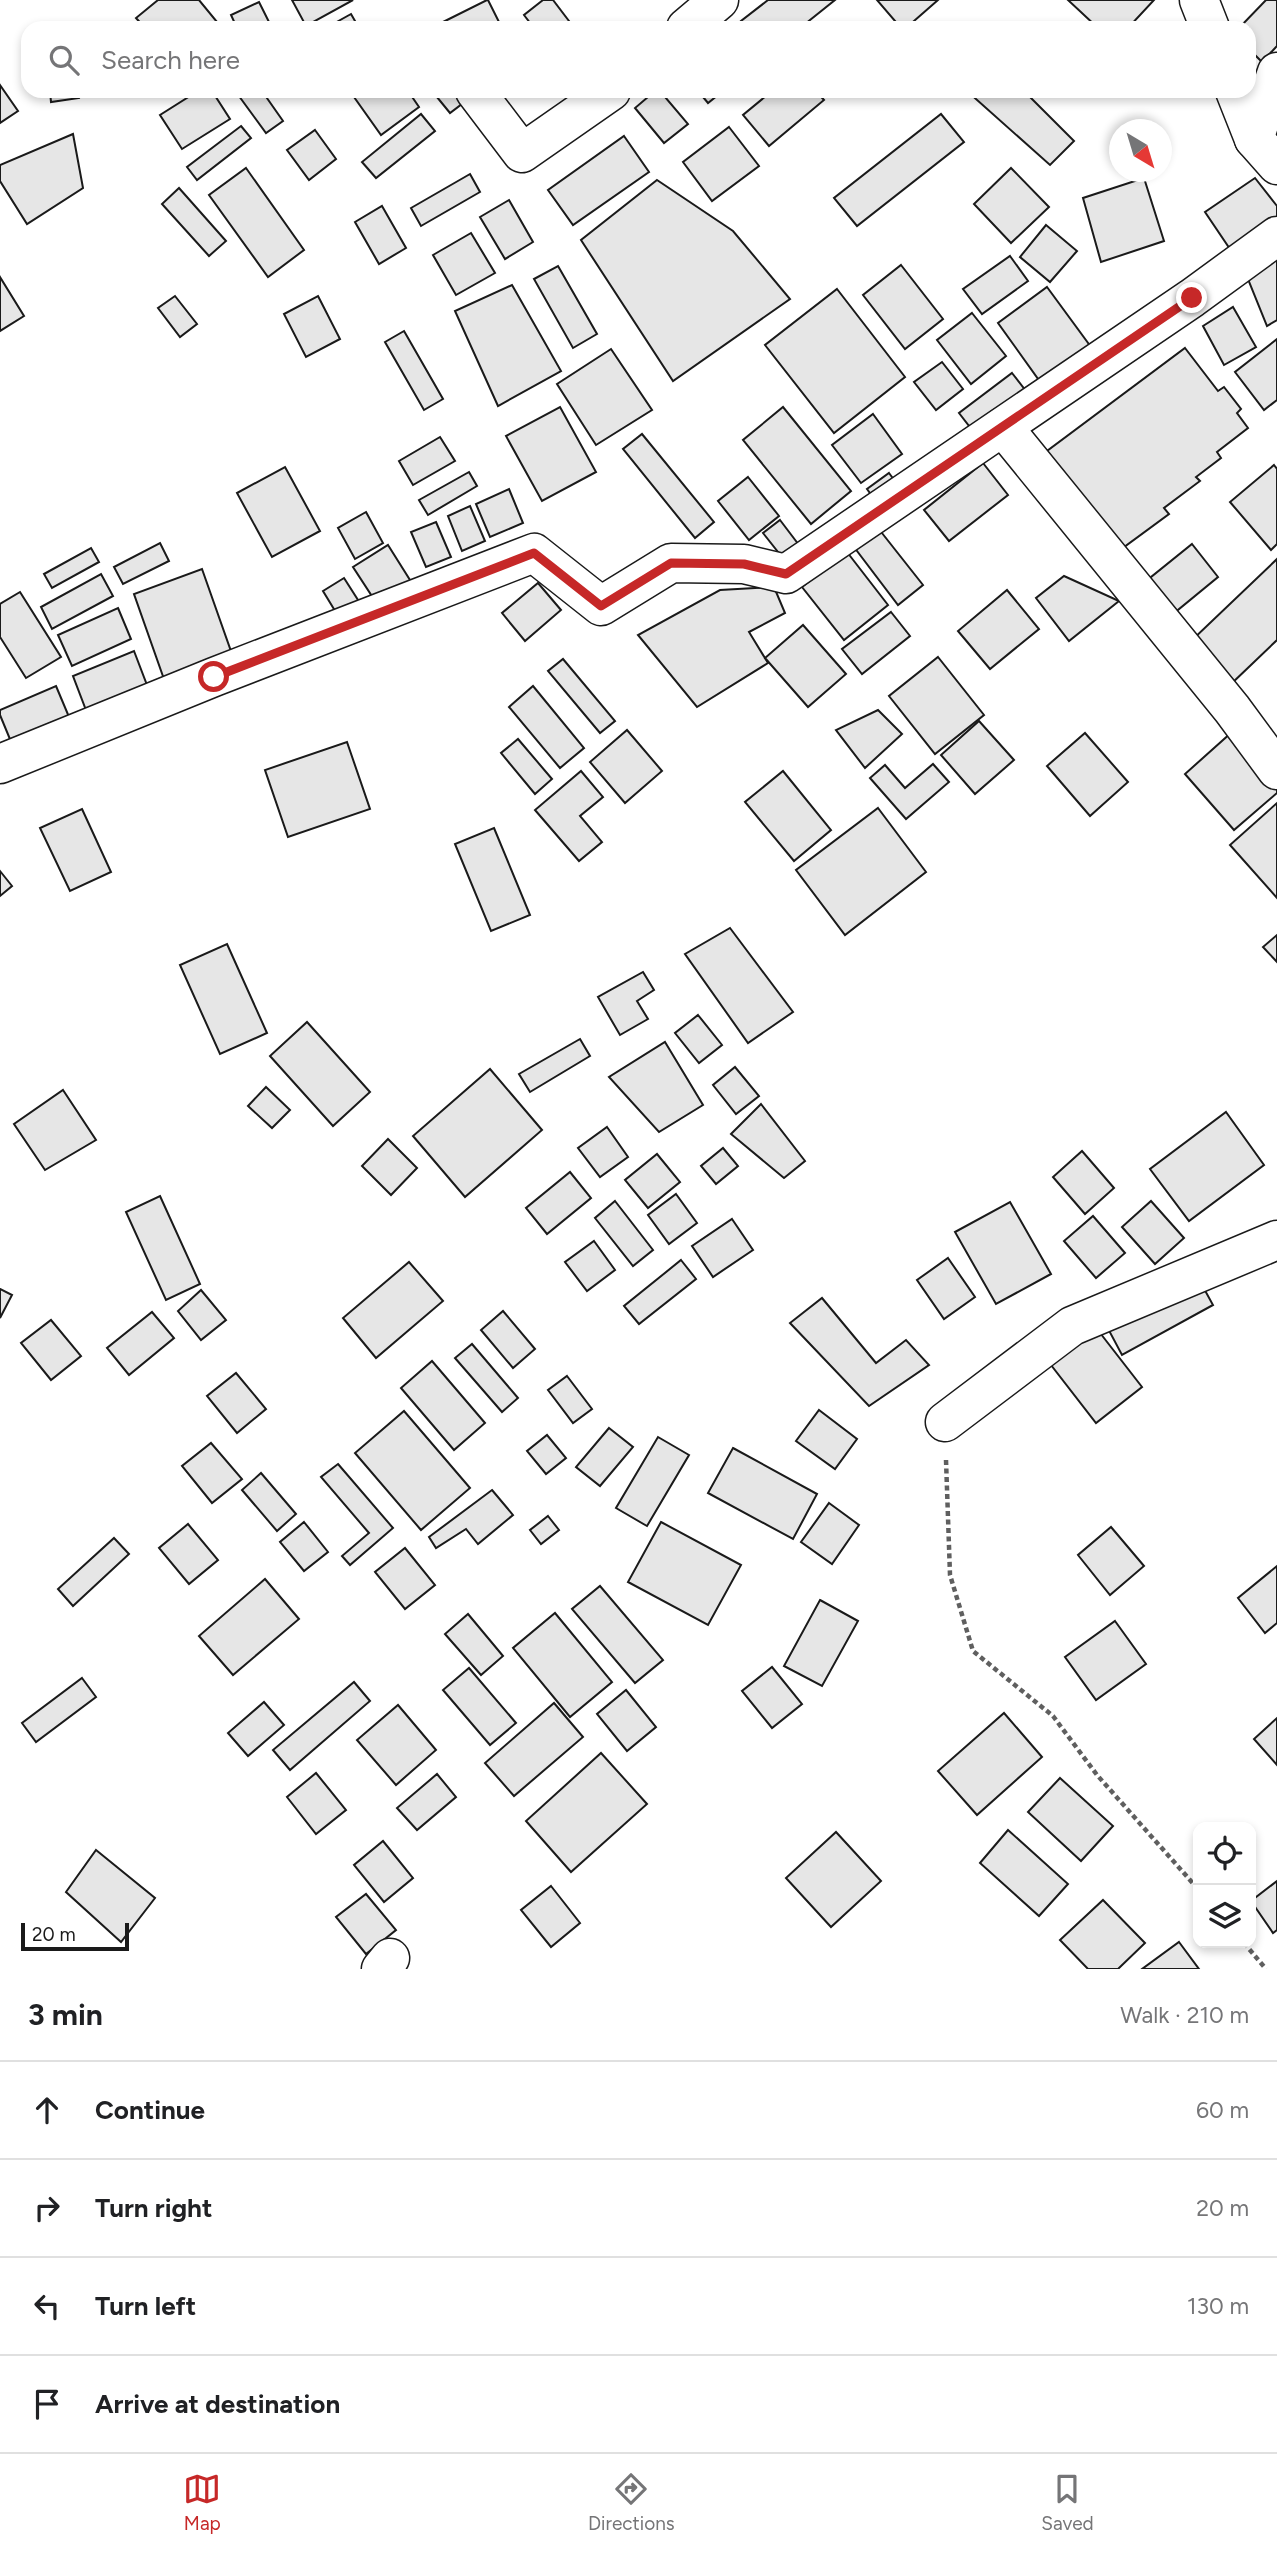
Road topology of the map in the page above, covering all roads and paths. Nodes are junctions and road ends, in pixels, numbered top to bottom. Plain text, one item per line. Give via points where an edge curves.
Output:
1 (719, 0) edge
2 (1199, 0) edge
3 (694, 21) edge
4 (1207, 21) edge
5 (1277, 72) edge
6 (480, 98) edge
7 (601, 98) edge
8 (1239, 98) edge
9 (1266, 152) edge
10 (1277, 236) edge
11 (1003, 427) junction
12 (0, 764) edge
13 (1277, 770) edge
14 (1277, 1240) edge
15 (945, 1422) joint
16 (1194, 1885) edge
17 (1248, 1948) edge
18 (1266, 1969) edge

1 - 3 street
2 - 4 street
5 - 9 street
6 - 7 street via 523,153
8 - 9 street
10 - 11 street
11 - 12 street via 786,574 744,564 671,563 601,606 534,553
11 - 13 street
14 - 15 street via 1072,1325
15 - 16 path via 950,1575 973,1651 1053,1716 1097,1775
17 - 18 path

